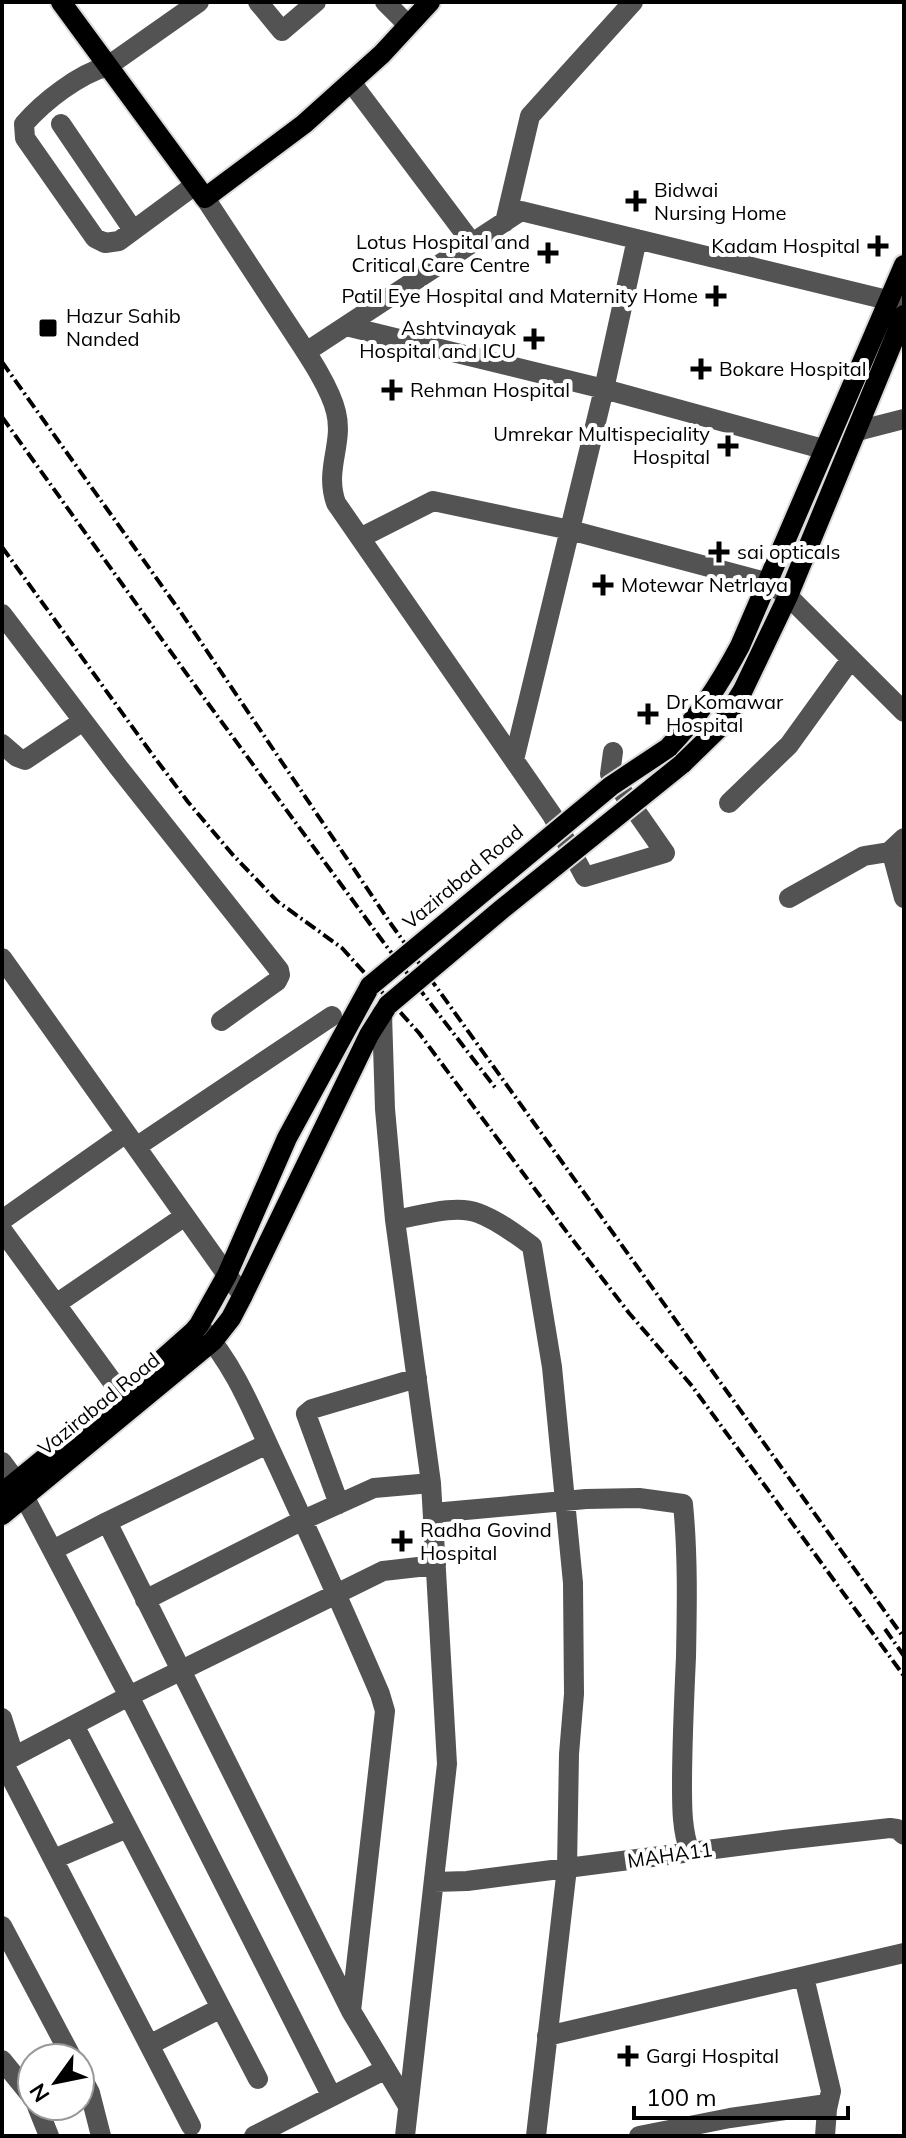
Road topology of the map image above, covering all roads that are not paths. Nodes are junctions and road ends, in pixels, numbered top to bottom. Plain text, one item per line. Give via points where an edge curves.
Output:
1 (61, 2) edge
2 (199, 2) edge
3 (258, 2) edge
4 (316, 2) edge
5 (385, 2) edge
6 (430, 2) edge
7 (633, 2) edge
8 (408, 25) junction
9 (108, 66) junction
10 (351, 82) junction
11 (61, 124) dead end
12 (200, 192) junction
13 (505, 222) junction
14 (133, 230) junction
15 (637, 239) junction
16 (472, 243) junction
17 (904, 265) edge
18 (896, 302) edge
19 (904, 315) edge
20 (346, 326) junction
21 (306, 352) junction
22 (604, 389) junction
23 (904, 419) edge
24 (857, 431) junction
25 (823, 449) junction
26 (797, 511) junction
27 (820, 520) junction
28 (570, 530) junction
29 (360, 538) junction
30 (769, 583) junction
31 (788, 596) junction
32 (2, 614) edge
33 (851, 659) junction
34 (904, 712) edge
35 (83, 721) junction
36 (2, 744) edge
37 (613, 752) dead end
38 (514, 760) junction
39 (729, 803) dead end
40 (898, 844) edge
41 (789, 898) dead end
42 (904, 898) edge
43 (2, 958) edge
44 (385, 1010) junction
45 (332, 1016) dead end
46 (221, 1021) dead end
47 (131, 1140) junction
48 (185, 1216) junction
49 (2, 1220) edge
50 (395, 1220) junction
51 (2, 1230) edge
52 (227, 1275) junction
53 (243, 1295) junction
54 (56, 1304) junction
55 (199, 1325) junction
56 (213, 1341) junction
57 (417, 1378) junction
58 (122, 1395) junction
59 (267, 1444) junction
60 (2, 1462) edge
61 (431, 1483) junction
62 (14, 1490) edge
63 (565, 1502) junction
64 (339, 1504) junction
65 (433, 1513) junction
66 (2, 1515) edge
67 (303, 1520) junction
68 (107, 1522) junction
69 (53, 1550) junction
70 (436, 1565) junction
71 (337, 1594) junction
72 (145, 1600) junction
73 (180, 1671) junction
74 (129, 1696) junction
75 (2, 1718) edge
76 (74, 1725) junction
77 (6, 1760) edge
78 (127, 1828) junction
79 (904, 1835) edge
80 (690, 1852) junction
81 (54, 1859) junction
82 (567, 1868) junction
83 (434, 1882) junction
84 (2, 1926) edge
85 (904, 1953) edge
86 (804, 1977) junction
87 (221, 2008) junction
88 (351, 2011) junction
89 (547, 2036) junction
90 (64, 2042) edge
91 (149, 2045) junction
92 (2, 2060) edge
93 (386, 2069) junction
94 (16, 2077) edge
95 (258, 2079) dead end
96 (331, 2095) junction
97 (408, 2106) junction
98 (827, 2109) junction
99 (96, 2116) edge
100 (191, 2126) dead end
101 (728, 2127) edge
102 (258, 2135) edge
103 (101, 2136) edge
104 (405, 2136) edge
105 (536, 2136) edge
106 (639, 2136) edge
107 (825, 2136) edge

1 - 9 main road
2 - 9 street
3 - 4 street via 282,31
5 - 8 street
6 - 8 main road
7 - 13 street via 530,116
8 - 10 main road
9 - 12 main road
9 - 14 street via 40,106 24,124 25,138 95,238 119,241
10 - 12 main road via 304,124
10 - 16 street
11 - 14 street
12 - 14 street
12 - 21 street
13 - 15 street via 521,211
13 - 16 street
15 - 18 street
15 - 22 street
16 - 20 street
17 - 18 main road, Vazirabad Road
18 - 25 main road, Vazirabad Road
19 - 24 main road, Vazirabad Road
20 - 21 street
20 - 22 street
21 - 29 street via 336,411 332,493
22 - 25 street
22 - 28 street
23 - 24 street
24 - 27 main road, Vazirabad Road
25 - 26 main road, Vazirabad Road
26 - 27 main road
26 - 30 main road, Vazirabad Road
27 - 31 main road, Vazirabad Road
28 - 29 street via 433,501
28 - 30 street
28 - 38 street
29 - 38 street
30 - 31 street
30 - 52 main road, Vazirabad Road, bridge via 740,646 690,726 370,986 287,1138
31 - 33 street
31 - 44 main road, Vazirabad Road, bridge via 721,726
32 - 35 street
33 - 34 street
33 - 39 street via 789,745
35 - 36 street via 25,760
35 - 46 street via 279,970 277,981
37 - 38 street via 610,774 665,853 585,877
40 - 41 street via 864,856
40 - 42 street
43 - 47 street
44 - 50 street via 385,1109
44 - 53 main road, Vazirabad Road
45 - 47 street
47 - 48 street
47 - 49 street
48 - 52 street
48 - 54 street
50 - 57 street
50 - 63 street via 445,1210 475,1211 532,1246 552,1367
51 - 54 street
52 - 53 street
52 - 55 main road, Vazirabad Road
53 - 56 main road, Vazirabad Road
54 - 58 street
55 - 56 street
55 - 58 main road, Vazirabad Road
56 - 59 street via 239,1380
56 - 62 main road, Vazirabad Road
57 - 61 street
57 - 64 street via 306,1414
58 - 62 main road, Vazirabad Road
59 - 67 street
59 - 68 street
60 - 62 street
61 - 64 street via 374,1488
61 - 65 street
62 - 66 main road, Vazirabad Road
62 - 69 street
63 - 65 street
63 - 80 street via 639,1498 683,1504 682,1802
63 - 82 street via 574,1615
64 - 67 street
65 - 70 street
67 - 71 street
67 - 72 street
68 - 69 street
68 - 72 street
69 - 74 street
70 - 71 street via 383,1571
70 - 83 street via 447,1764
71 - 73 street
71 - 88 street via 385,1711
72 - 73 street
73 - 74 street
73 - 88 street
74 - 76 street
74 - 96 street
75 - 77 street
76 - 77 street
76 - 78 street
77 - 81 street
78 - 81 street
78 - 87 street
79 - 80 street, MAHA11 via 890,1828
80 - 82 street, MAHA11
81 - 91 street
82 - 83 street, MAHA11
82 - 89 street
83 - 97 street
84 - 90 street
85 - 86 street
86 - 89 street
86 - 98 street via 831,2091
87 - 91 street
87 - 95 street
88 - 93 street
89 - 105 street
91 - 100 street
92 - 94 street
93 - 96 street
93 - 97 street
96 - 102 street
97 - 104 street
98 - 101 street via 820,2105
98 - 107 street
99 - 103 street
101 - 106 street

